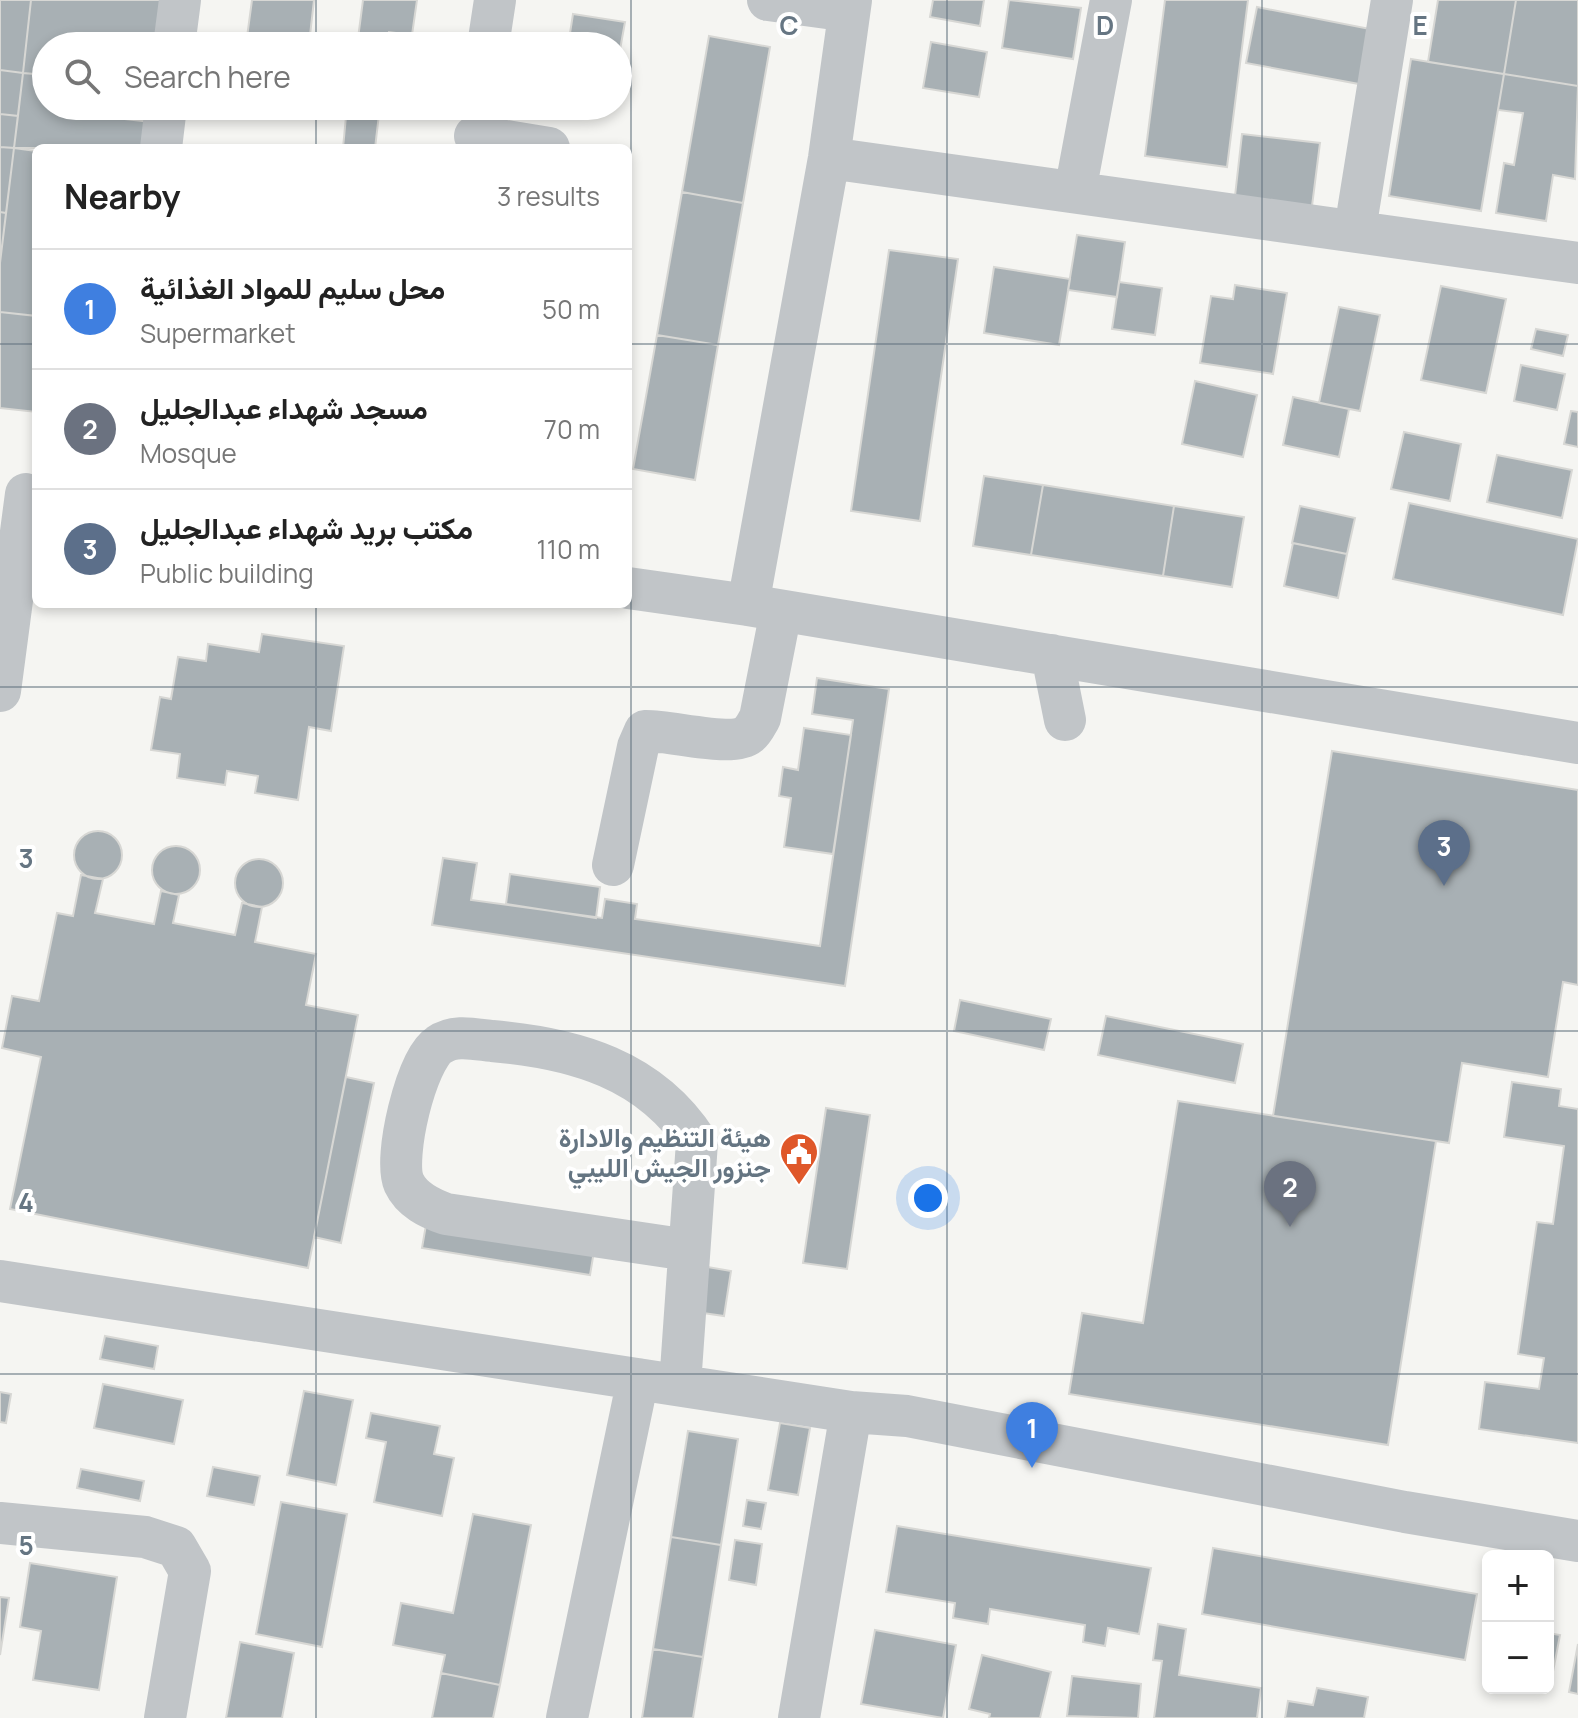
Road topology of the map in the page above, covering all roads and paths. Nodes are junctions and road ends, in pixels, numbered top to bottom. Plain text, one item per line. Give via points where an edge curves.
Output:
1 (180, 0) edge
2 (495, 0) edge
3 (768, 0) edge
4 (1111, 0) edge
5 (1392, 0) edge
6 (850, 6) edge
7 (176, 32) edge
8 (490, 32) edge
9 (164, 120) edge
10 (476, 130) edge
11 (161, 144) edge
12 (533, 144) edge
13 (829, 158) junction
14 (1075, 192) junction
15 (1355, 230) junction
16 (1578, 263) edge
17 (21, 493) edge
18 (632, 589) edge
19 (765, 608) junction
20 (1052, 655) junction
21 (0, 691) edge
22 (1065, 720) dead end
23 (1578, 743) edge
24 (613, 865) dead end
25 (688, 1250) junction
26 (0, 1281) edge
27 (638, 1379) junction
28 (680, 1385) junction
29 (851, 1412) junction
30 (0, 1523) edge
31 (1578, 1541) edge
32 (165, 1718) edge
33 (567, 1718) edge
34 (799, 1718) edge

1 - 7 street
2 - 8 street
3 - 6 street
4 - 14 street
5 - 15 street
6 - 13 street
9 - 11 street
10 - 12 street
13 - 14 street
13 - 19 street
14 - 15 street
15 - 16 street
17 - 21 street
18 - 19 street
19 - 20 street
19 - 24 street via 760,718 750,733 735,741 645,731
20 - 22 street
20 - 23 street
25 - 25 street via 697,1142 684,1122 644,1087 598,1062 551,1046 455,1037 427,1058 404,1126 402,1179 410,1194 429,1209
25 - 28 street
26 - 27 street
27 - 28 street
27 - 33 street
28 - 29 street
29 - 31 street via 907,1416
29 - 34 street
30 - 32 street via 145,1537 176,1547 190,1571

